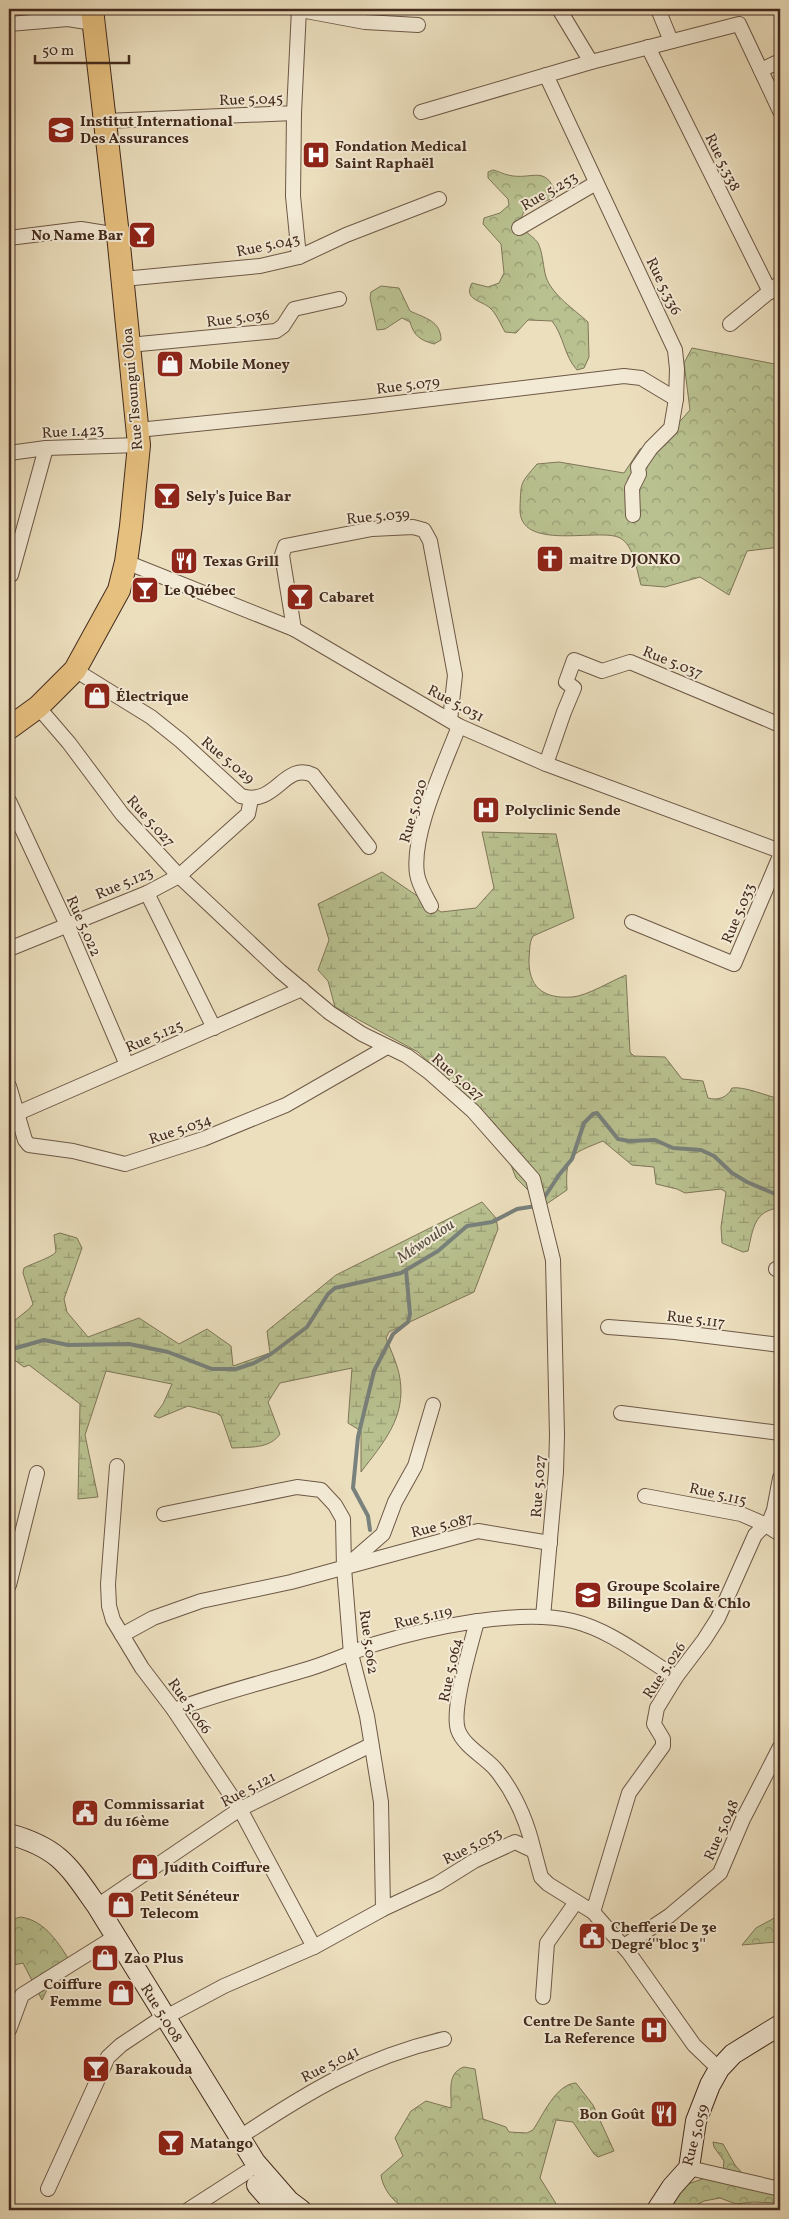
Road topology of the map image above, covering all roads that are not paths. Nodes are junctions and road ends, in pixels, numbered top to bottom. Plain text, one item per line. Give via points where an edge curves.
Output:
1 (298, 9) edge
2 (559, 9) edge
3 (658, 9) edge
4 (93, 16) edge
5 (9, 24) edge
6 (418, 25) dead end
7 (671, 41) junction
8 (648, 47) junction
9 (780, 61) edge
10 (591, 62) junction
11 (761, 70) junction
12 (546, 75) junction
13 (780, 111) edge
14 (421, 112) dead end
15 (294, 114) junction
16 (106, 121) junction
17 (596, 183) junction
18 (439, 199) dead end
19 (519, 228) dead end
20 (118, 234) junction
21 (9, 238) edge
22 (299, 257) junction
23 (123, 279) junction
24 (780, 283) edge
25 (770, 292) junction
26 (339, 299) dead end
27 (730, 324) dead end
28 (129, 345) junction
29 (676, 399) junction
30 (138, 437) junction
31 (46, 448) junction
32 (9, 453) edge
33 (633, 515) dead end
34 (126, 562) junction
35 (11, 575) dead end
36 (294, 629) junction
37 (75, 670) junction
38 (38, 707) junction
39 (455, 723) junction
40 (780, 725) edge
41 (9, 728) edge
42 (546, 764) junction
43 (251, 799) junction
44 (9, 802) edge
45 (370, 847) dead end
46 (780, 851) edge
47 (780, 856) edge
48 (179, 876) junction
49 (147, 893) junction
50 (431, 906) dead end
51 (632, 922) dead end
52 (66, 925) junction
53 (9, 949) edge
54 (302, 989) junction
55 (214, 1028) junction
56 (387, 1047) junction
57 (127, 1065) junction
58 (9, 1086) edge
59 (18, 1113) junction
60 (608, 1327) dead end
61 (780, 1345) edge
62 (433, 1405) dead end
63 (621, 1413) dead end
64 (780, 1433) edge
65 (117, 1466) dead end
66 (37, 1473) dead end
67 (780, 1478) edge
68 (646, 1496) dead end
69 (164, 1514) dead end
70 (764, 1524) junction
71 (780, 1534) edge
72 (550, 1543) junction
73 (344, 1568) junction
74 (9, 1585) edge
75 (543, 1617) junction
76 (477, 1622) junction
77 (122, 1635) junction
78 (351, 1654) junction
79 (676, 1676) junction
80 (174, 1710) junction
81 (371, 1745) junction
82 (780, 1747) edge
83 (240, 1809) junction
84 (9, 1834) edge
85 (9, 1842) edge
86 (534, 1851) junction
87 (576, 1902) junction
88 (97, 1906) junction
89 (383, 1909) junction
90 (593, 1912) junction
91 (110, 1940) junction
92 (624, 1946) junction
93 (314, 1947) junction
94 (543, 1998) dead end
95 (161, 2019) junction
96 (780, 2025) edge
97 (9, 2030) edge
98 (444, 2039) dead end
99 (719, 2069) junction
100 (240, 2137) junction
101 (689, 2168) junction
102 (246, 2172) junction
103 (48, 2189) dead end
104 (780, 2189) edge
105 (188, 2210) edge
106 (279, 2210) edge
107 (301, 2210) edge
108 (657, 2210) edge

1 - 6 street via 365,22
1 - 15 street, Rue 5.045
2 - 10 street
3 - 7 street
4 - 5 street
4 - 16 main road, Rue Tsoungui Oloa
7 - 8 street
7 - 11 street via 739,24
8 - 10 street
8 - 25 street, Rue 5.338
9 - 11 street
10 - 12 street
11 - 13 street
12 - 14 street
12 - 17 street, Rue 5.336
15 - 16 street, Rue 5.045
15 - 22 street via 293,196
16 - 20 main road, Rue Tsoungui Oloa
17 - 19 street, Rue 5.253
17 - 29 street, Rue 5.336 via 675,350
18 - 22 street, Rue 5.043
20 - 21 street via 81,230
20 - 23 main road, Rue Tsoungui Oloa
22 - 23 street, Rue 5.043 via 260,266
23 - 28 main road, Rue Tsoungui Oloa
24 - 25 street
25 - 27 street
26 - 28 street, Rue 5.036 via 294,309 276,331
28 - 30 main road, Rue Tsoungui Oloa
29 - 30 street, Rue 5.079 via 641,378 624,376
29 - 33 street, Rue 5.336 via 671,428 638,467 639,474 632,488
30 - 31 street, Rue 1.423
30 - 34 main road, Rue Tsoungui Oloa
31 - 32 street, Rue 1.423
31 - 35 street
34 - 36 street, Rue 5.031
34 - 37 main road, Rue Tsoungui Oloa via 119,590
36 - 39 street, Rue 5.031
36 - 39 street, Rue 5.039 via 282,555 285,546 372,529 413,527 424,530 430,541 456,675
37 - 38 main road, Rue Tsoungui Oloa
37 - 43 street, Rue 5.029 via 151,717 241,796
38 - 41 main road, Rue Tsoungui Oloa
38 - 48 street, Rue 5.027 via 122,814
39 - 42 street, Rue 5.031
39 - 50 street, Rue 5.020 via 420,836 417,874
40 - 42 street, Rue 5.037 via 630,662 602,671 574,660 566,682 574,688
42 - 46 street, Rue 5.031
43 - 45 street, Rue 5.029 via 264,796 298,772 306,772 313,775
43 - 48 street, Rue 5.123 via 248,814
44 - 52 street, Rue 5.022
47 - 51 street, Rue 5.033 via 734,964
48 - 49 street, Rue 5.123
48 - 54 street, Rue 5.027
49 - 52 street, Rue 5.123
49 - 55 street
52 - 53 street, Rue 5.123
52 - 57 street, Rue 5.022
54 - 55 street, Rue 5.125
54 - 56 street, Rue 5.027 via 346,1024
55 - 57 street, Rue 5.125
56 - 59 street, Rue 5.034 via 286,1106 203,1139 126,1164 73,1151 29,1145
56 - 72 street, Rue 5.027 via 429,1072 473,1111 533,1178 553,1260 557,1435
57 - 59 street, Rue 5.125
58 - 59 street, Rue 5.034
60 - 61 street, Rue 5.117
62 - 73 street via 415,1466 383,1534
63 - 64 street
65 - 77 street, Rue 5.066 via 108,1584 109,1606
66 - 74 street
67 - 70 street, Rue 5.026 via 774,1510 770,1520
68 - 70 street, Rue 5.115 via 741,1514
69 - 73 street via 297,1487 321,1490 343,1520
70 - 71 street, Rue 5.115
70 - 79 street, Rue 5.026 via 755,1534 718,1618
72 - 73 street, Rue 5.087 via 478,1531
72 - 75 street, Rue 5.027
73 - 77 street, Rue 5.087 via 202,1601 153,1618
73 - 78 street, Rue 5.062
75 - 76 street, Rue 5.119
75 - 79 street, Rue 5.119 via 593,1627
76 - 78 street, Rue 5.119 via 381,1643
76 - 86 street, Rue 5.064 via 458,1703 458,1730 507,1785 525,1816
77 - 80 street, Rue 5.066
78 - 80 street, Rue 5.119 via 213,1695
78 - 81 street, Rue 5.062
79 - 90 street, Rue 5.026 via 654,1715 654,1724 663,1739 660,1752 632,1785
80 - 83 street, Rue 5.066
81 - 83 street, Rue 5.121
81 - 89 street, Rue 5.062 via 381,1802
82 - 92 street, Rue 5.048 via 720,1873 669,1916
83 - 88 street, Rue 5.121
83 - 93 street, Rue 5.066
84 - 88 main road, Rue 5.008 via 44,1847 61,1859
85 - 91 main road, Rue 5.008 via 42,1855 57,1866 73,1884
86 - 87 street via 541,1877
86 - 89 street, Rue 5.053 via 516,1842
87 - 90 street
87 - 94 street via 547,1943
88 - 95 main road, Rue 5.008
89 - 93 street, Rue 5.053
90 - 92 street
91 - 95 main road, Rue 5.008
91 - 97 street via 22,1995
92 - 99 street via 694,2045
93 - 95 street, Rue 5.053 via 224,1986
95 - 100 main road, Rue 5.008
95 - 102 main road, Rue 5.008
95 - 103 street, Rue 5.053 via 108,2057
96 - 99 main road, Rue 5.059 via 733,2054
98 - 100 street, Rue 5.041 via 361,2065
99 - 101 main road, Rue 5.059 via 696,2121
100 - 107 main road, Rue 5.008 via 255,2162
101 - 104 street
101 - 108 main road, Rue 5.059 via 672,2186
102 - 105 street
102 - 106 main road, Rue 5.008

